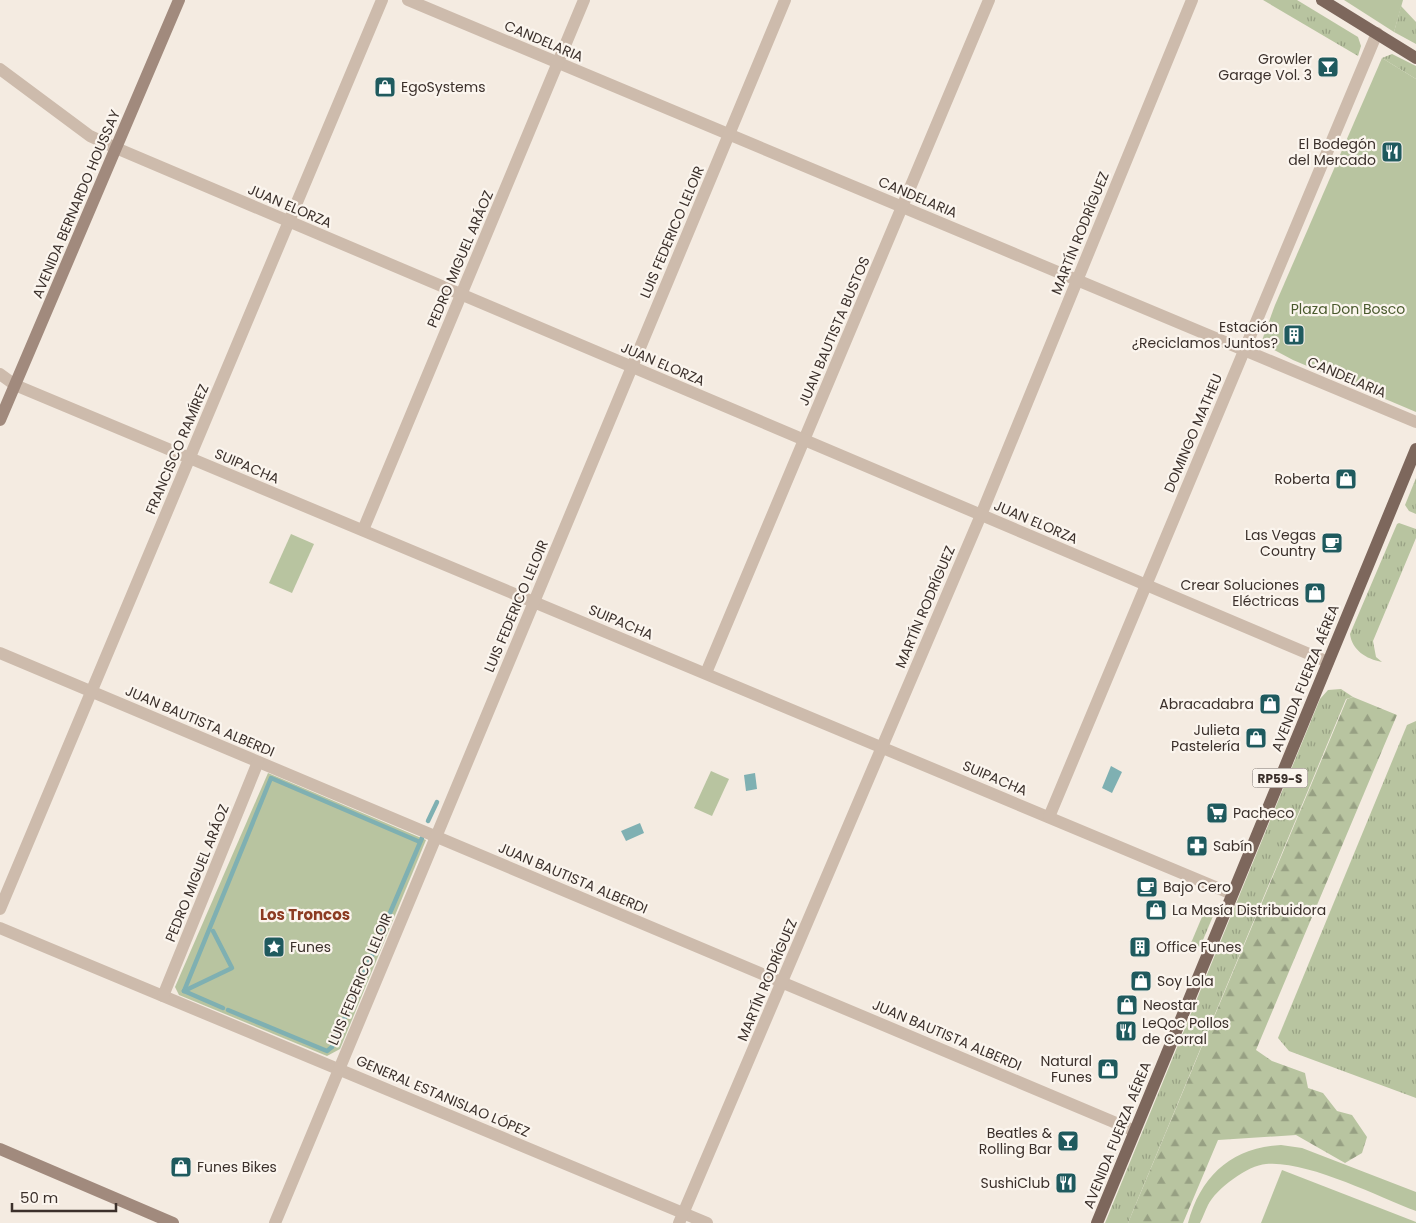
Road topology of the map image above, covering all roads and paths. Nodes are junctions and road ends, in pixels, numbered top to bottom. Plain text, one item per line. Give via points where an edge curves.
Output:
1 (179, 0) edge
2 (382, 0) edge
3 (408, 0) edge
4 (584, 0) edge
5 (785, 0) edge
6 (989, 0) edge
7 (1192, 0) edge
8 (1322, 0) edge
9 (1377, 33) junction
10 (1416, 58) edge
11 (558, 63) junction
12 (0, 70) edge
13 (729, 134) junction
14 (116, 148) junction
15 (902, 207) junction
16 (289, 221) junction
17 (1077, 280) junction
18 (461, 294) junction
19 (1244, 350) junction
20 (632, 367) junction
21 (0, 374) edge
22 (15, 385) junction
23 (0, 420) edge
24 (1416, 422) edge
25 (804, 440) junction
26 (1416, 449) edge
27 (190, 458) junction
28 (981, 515) junction
29 (363, 530) junction
30 (1146, 584) junction
31 (534, 602) junction
32 (0, 653) edge
33 (1328, 662) junction
34 (706, 673) junction
35 (91, 692) junction
36 (883, 747) junction
37 (258, 762) junction
38 (1049, 817) junction
39 (436, 837) junction
40 (1232, 894) junction
41 (0, 909) edge
42 (0, 928) edge
43 (782, 982) junction
44 (163, 996) junction
45 (339, 1069) junction
46 (1135, 1131) junction
47 (0, 1149) edge
48 (682, 1218) edge
49 (173, 1223) edge
50 (275, 1223) edge
51 (708, 1223) edge
52 (1097, 1223) edge

1 - 14 main road, AVENIDA BERNARDO HOUSSAY
2 - 16 street, FRANCISCO RAMÍREZ
3 - 11 street, CANDELARIA
4 - 11 street, PEDRO MIGUEL ARÁOZ
5 - 13 street, LUIS FEDERICO LELOIR
6 - 15 street, JUAN BAUTISTA BUSTOS
7 - 17 street, MARTÍN RODRÍGUEZ
8 - 9 main road
9 - 10 main road
9 - 19 street, DOMINGO MATHEU
11 - 13 street, CANDELARIA
11 - 18 street, PEDRO MIGUEL ARÁOZ
12 - 14 street, JUAN ELORZA via 90,136
13 - 15 street, CANDELARIA
13 - 20 street, LUIS FEDERICO LELOIR
14 - 16 street, JUAN ELORZA
14 - 22 main road, AVENIDA BERNARDO HOUSSAY
15 - 17 street, CANDELARIA
15 - 25 street, JUAN BAUTISTA BUSTOS
16 - 18 street, JUAN ELORZA
16 - 27 street, FRANCISCO RAMÍREZ
17 - 19 street, CANDELARIA
17 - 28 street, MARTÍN RODRÍGUEZ
18 - 20 street, JUAN ELORZA
18 - 29 street, PEDRO MIGUEL ARÁOZ
19 - 24 street, CANDELARIA
19 - 30 street, DOMINGO MATHEU
20 - 25 street, JUAN ELORZA
20 - 31 street, LUIS FEDERICO LELOIR
21 - 22 street, SUIPACHA
22 - 23 main road, AVENIDA BERNARDO HOUSSAY
22 - 27 street, SUIPACHA
25 - 28 street, JUAN ELORZA
25 - 34 street, JUAN BAUTISTA BUSTOS
26 - 33 main road, AVENIDA FUERZA AÉREA / RP59-S
27 - 29 street, SUIPACHA
27 - 35 street, FRANCISCO RAMÍREZ
28 - 30 street, JUAN ELORZA
28 - 36 street, MARTÍN RODRÍGUEZ
29 - 31 street, SUIPACHA
30 - 33 street, JUAN ELORZA
30 - 38 street, DOMINGO MATHEU
31 - 34 street, SUIPACHA
31 - 39 street, LUIS FEDERICO LELOIR
32 - 35 street, JUAN BAUTISTA ALBERDI
33 - 40 main road, AVENIDA FUERZA AÉREA / RP59-S
34 - 36 street, SUIPACHA
35 - 37 street, JUAN BAUTISTA ALBERDI
35 - 41 street, FRANCISCO RAMÍREZ
36 - 38 street, SUIPACHA
36 - 43 street, MARTÍN RODRÍGUEZ
37 - 39 street, JUAN BAUTISTA ALBERDI
37 - 44 street, PEDRO MIGUEL ARÁOZ
38 - 40 street, SUIPACHA
39 - 43 street, JUAN BAUTISTA ALBERDI
39 - 45 street, LUIS FEDERICO LELOIR
40 - 46 main road, AVENIDA FUERZA AÉREA / RP59-S
42 - 44 street, GENERAL ESTANISLAO LÓPEZ
43 - 46 street, JUAN BAUTISTA ALBERDI
43 - 48 street, MARTÍN RODRÍGUEZ
44 - 45 street, GENERAL ESTANISLAO LÓPEZ
45 - 48 street, GENERAL ESTANISLAO LÓPEZ
45 - 50 street, LUIS FEDERICO LELOIR
46 - 52 main road, AVENIDA FUERZA AÉREA / RP59-S
47 - 49 main road
48 - 51 street, GENERAL ESTANISLAO LÓPEZ

